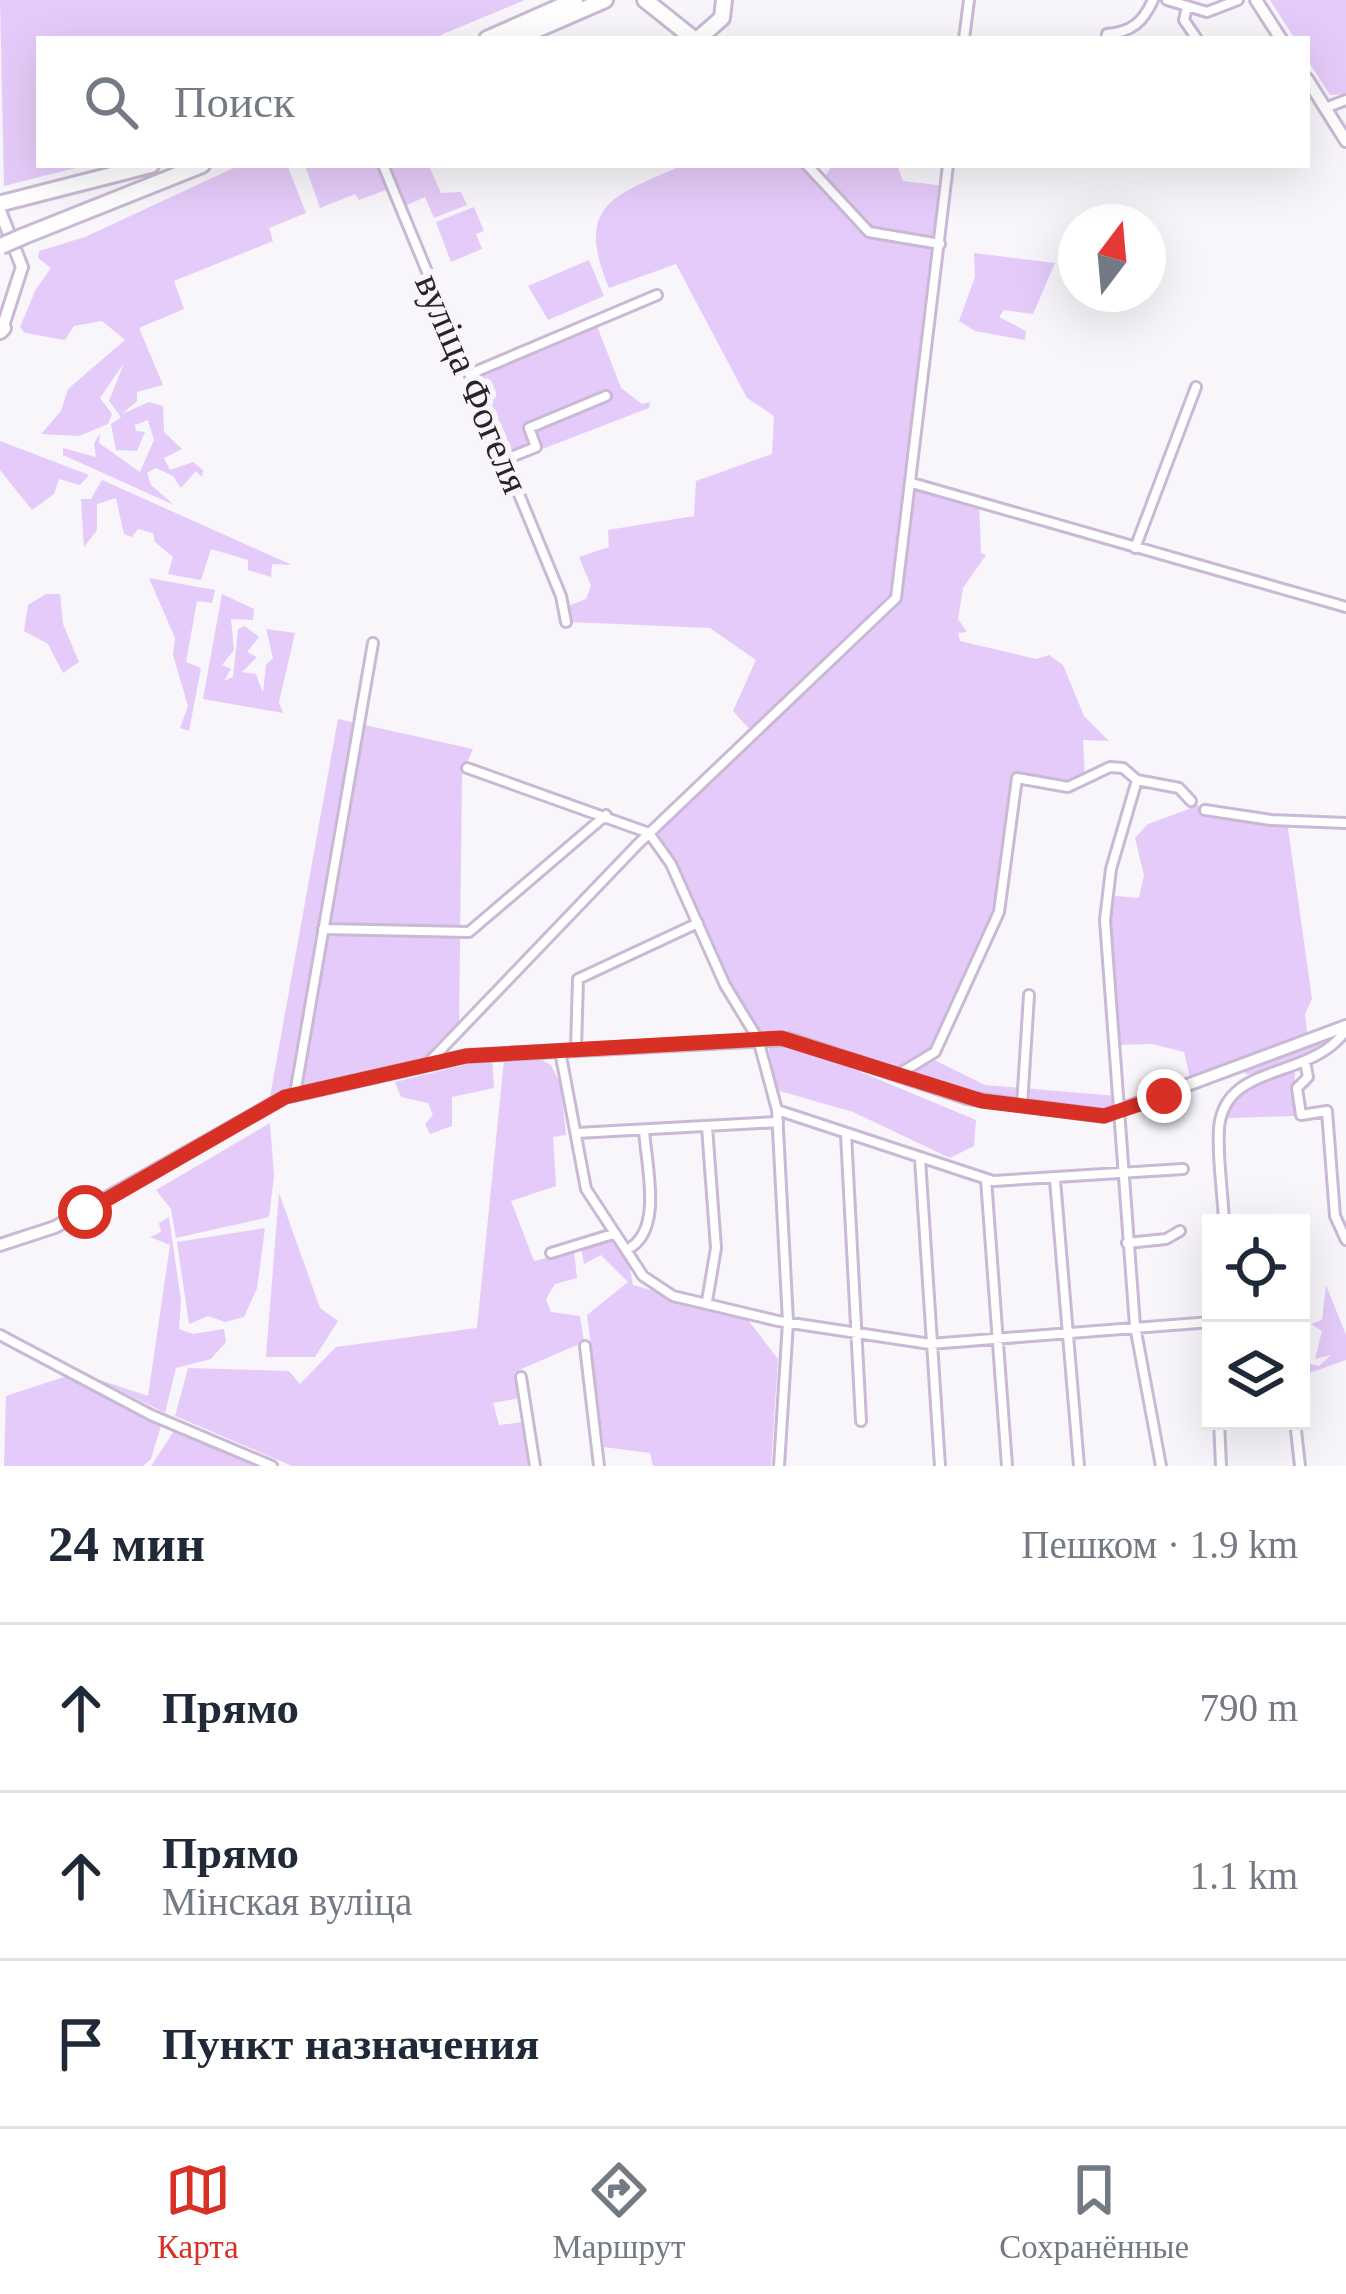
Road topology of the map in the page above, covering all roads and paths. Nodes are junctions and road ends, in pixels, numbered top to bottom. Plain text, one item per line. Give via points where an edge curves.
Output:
1 (575, 0) edge
2 (605, 0) edge
3 (724, 0) edge
4 (969, 0) edge
5 (1153, 0) edge
6 (1167, 0) edge
7 (1238, 0) edge
8 (1256, 0) edge
9 (648, 2) edge
10 (1187, 7) junction
11 (495, 36) edge
12 (522, 36) edge
13 (692, 36) edge
14 (700, 36) edge
15 (964, 36) edge
16 (1107, 36) edge
17 (1195, 36) edge
18 (1279, 36) edge
19 (1310, 84) edge
20 (1346, 100) edge
21 (1325, 108) junction
22 (1346, 140) edge
23 (140, 168) edge
24 (172, 168) edge
25 (194, 168) edge
26 (384, 168) edge
27 (809, 168) edge
28 (948, 168) edge
29 (1, 206) edge
30 (23, 232) junction
31 (0, 236) edge
32 (940, 244) junction
33 (1, 246) edge
34 (657, 295) dead end
35 (1, 332) edge
36 (470, 374) junction
37 (1196, 387) dead end
38 (607, 396) dead end
39 (505, 459) junction
40 (912, 482) junction
41 (1135, 548) junction
42 (1346, 607) edge
43 (566, 622) dead end
44 (373, 643) dead end
45 (467, 768) dead end
46 (1137, 781) junction
47 (1191, 800) dead end
48 (1205, 810) dead end
49 (606, 815) junction
50 (1346, 823) edge
51 (649, 833) junction
52 (698, 922) junction
53 (323, 929) junction
54 (1030, 995) dead end
55 (1346, 1028) edge
56 (758, 1039) junction
57 (576, 1048) junction
58 (560, 1049) junction
59 (429, 1062) junction
60 (1305, 1062) junction
61 (1234, 1070) junction
62 (897, 1075) junction
63 (1243, 1082) junction
64 (295, 1094) junction
65 (1022, 1107) junction
66 (777, 1110) junction
67 (1118, 1113) junction
68 (778, 1122) junction
69 (707, 1126) junction
70 (644, 1130) junction
71 (577, 1133) junction
72 (847, 1134) junction
73 (920, 1159) junction
74 (1183, 1169) dead end
75 (1122, 1177) junction
76 (986, 1179) junction
77 (1055, 1180) junction
78 (1224, 1214) edge
79 (1180, 1231) dead end
80 (613, 1234) junction
81 (1346, 1240) edge
82 (1127, 1243) junction
83 (0, 1245) edge
84 (628, 1249) junction
85 (551, 1253) dead end
86 (707, 1301) junction
87 (788, 1322) junction
88 (1202, 1322) edge
89 (1135, 1326) junction
90 (860, 1332) junction
91 (1065, 1332) junction
92 (0, 1335) edge
93 (998, 1337) junction
94 (930, 1344) junction
95 (585, 1346) dead end
96 (521, 1377) dead end
97 (861, 1421) dead end
98 (1219, 1430) edge
99 (1296, 1430) edge
100 (272, 1466) edge
101 (535, 1466) edge
102 (599, 1466) edge
103 (779, 1466) edge
104 (940, 1466) edge
105 (1007, 1466) edge
106 (1078, 1466) edge
107 (1161, 1466) edge
108 (1221, 1466) edge
109 (1300, 1466) edge

1 - 11 highway
2 - 12 highway
3 - 14 highway via 722,18
4 - 15 street
5 - 16 street via 1143,20
6 - 10 street
7 - 10 street via 1219,12
8 - 18 main road
9 - 13 highway
10 - 17 street via 1184,20
19 - 21 main road
20 - 21 street
21 - 22 main road
23 - 29 highway
24 - 30 highway
25 - 30 highway
26 - 36 street, вуліца Фогеля
27 - 32 street via 874,235
28 - 32 street
29 - 35 main road via 22,267
30 - 31 highway
30 - 33 highway, bridge
32 - 40 street
34 - 36 street
36 - 39 street, вуліца Фогеля
37 - 41 street
38 - 39 street via 529,428 536,447
39 - 43 street, вуліца Фогеля
40 - 41 street
40 - 51 street via 892,604
41 - 42 street
44 - 53 street
45 - 49 street
46 - 47 street via 1179,788
46 - 62 street via 1123,767 1068,787 1017,778 999,912 935,1052
46 - 67 street via 1106,908
48 - 50 street
49 - 51 street
49 - 53 street via 469,932
51 - 52 street
51 - 59 street
52 - 56 street
52 - 57 street via 578,979
53 - 64 street
54 - 65 street
55 - 60 street via 1334,1048
55 - 61 main road
56 - 57 main road
56 - 62 main road via 797,1040
56 - 66 street
57 - 58 main road
58 - 59 main road
58 - 71 street
59 - 64 main road
60 - 63 street
60 - 81 street via 1297,1106 1301,1115 1327,1111 1335,1216
61 - 63 street
61 - 67 main road
62 - 65 main road
63 - 78 street via 1219,1124
64 - 83 main road via 55,1227
65 - 67 main road
66 - 68 street
66 - 72 street
67 - 75 street
68 - 69 street
68 - 87 street
69 - 70 street
69 - 86 street via 716,1248
70 - 71 street
70 - 84 street via 650,1223
71 - 80 street via 586,1189
72 - 73 street
72 - 90 street
73 - 76 street
73 - 94 street
74 - 75 street
75 - 77 street
75 - 82 street
76 - 77 street
76 - 93 street
77 - 91 street
79 - 82 street
80 - 84 street
80 - 85 street
82 - 89 street
84 - 86 street via 653,1286
86 - 87 street
87 - 90 street
87 - 103 street
88 - 89 street
89 - 91 street
89 - 107 street
90 - 94 street
90 - 97 street
91 - 93 street
91 - 106 street
92 - 100 street via 160,1419
93 - 94 street
93 - 105 street
94 - 104 street
95 - 102 street
96 - 101 street
98 - 108 street
99 - 109 street

